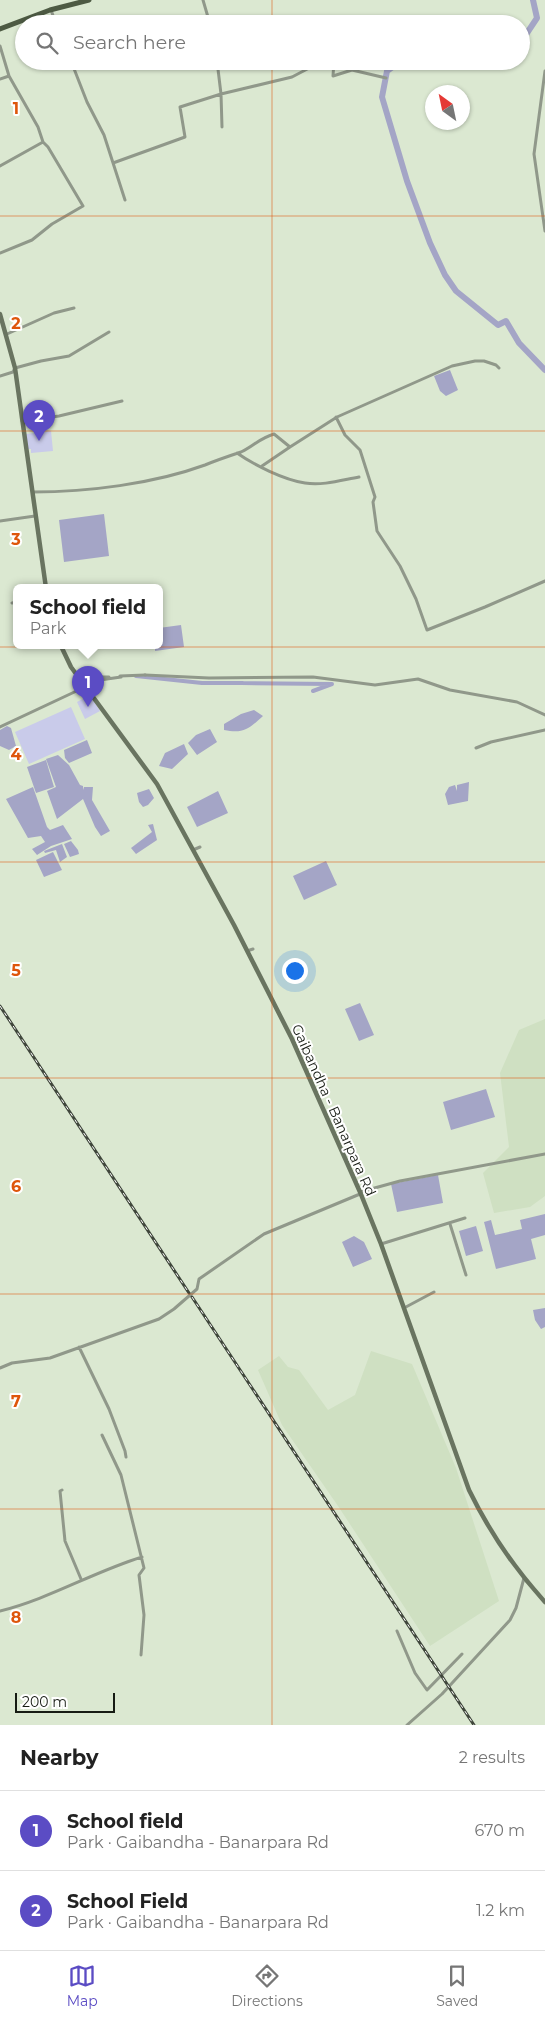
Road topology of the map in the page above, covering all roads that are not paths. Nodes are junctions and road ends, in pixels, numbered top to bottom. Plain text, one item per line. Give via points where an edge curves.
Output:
1 (89, 0) edge
2 (203, 0) edge
3 (50, 10) junction
4 (37, 15) edge
5 (52, 15) edge
6 (207, 15) edge
7 (15, 23) edge
8 (0, 29) edge
9 (0, 46) edge
10 (75, 70) edge
11 (218, 70) edge
12 (305, 70) edge
13 (333, 70) edge
14 (352, 70) edge
15 (352, 70) edge
16 (545, 72) edge
17 (9, 76) junction
18 (386, 78) dead end
19 (0, 79) edge
20 (221, 94) junction
21 (222, 128) dead end
22 (43, 142) junction
23 (113, 163) junction
24 (0, 166) edge
25 (125, 200) dead end
26 (545, 231) edge
27 (0, 253) edge
28 (74, 308) dead end
29 (0, 314) edge
30 (2, 323) edge
31 (110, 332) dead end
32 (6, 334) junction
33 (15, 368) junction
34 (499, 368) dead end
35 (0, 376) edge
36 (122, 401) dead end
37 (336, 418) junction
38 (22, 421) junction
39 (290, 447) junction
40 (237, 453) junction
41 (262, 466) junction
42 (359, 477) dead end
43 (32, 492) junction
44 (35, 516) junction
45 (0, 521) edge
46 (545, 581) edge
47 (45, 584) edge
48 (62, 649) edge
49 (132, 676) dead end
50 (85, 687) junction
51 (545, 714) edge
52 (0, 727) edge
53 (545, 730) edge
54 (476, 748) dead end
55 (200, 847) dead end
56 (193, 850) junction
57 (545, 1154) edge
58 (360, 1193) junction
59 (465, 1218) dead end
60 (450, 1224) junction
61 (381, 1244) junction
62 (466, 1274) dead end
63 (434, 1292) dead end
64 (404, 1308) junction
65 (79, 1347) junction
66 (0, 1368) edge
67 (102, 1435) dead end
68 (126, 1458) dead end
69 (62, 1490) dead end
70 (142, 1557) junction
71 (524, 1578) junction
72 (81, 1579) junction
73 (545, 1602) edge
74 (0, 1611) edge
75 (397, 1631) dead end
76 (462, 1654) dead end
77 (141, 1655) dead end
78 (407, 1725) edge

1 - 3 main road
2 - 6 street
3 - 4 main road
3 - 5 street
7 - 8 main road
9 - 17 street
10 - 23 street
11 - 20 street
12 - 20 street via 292,77
13 - 14 street via 333,76
15 - 18 street
16 - 26 street via 534,144
17 - 19 street
17 - 22 street
20 - 21 street
20 - 23 street via 180,107 185,136
22 - 24 street
22 - 27 street via 83,206 32,240
23 - 25 street
28 - 32 street
29 - 30 main road
30 - 32 main road
31 - 33 street via 69,356
32 - 33 main road
33 - 35 street via 13,372
33 - 38 main road
34 - 37 street via 484,361 452,366
36 - 38 street
37 - 39 street
37 - 46 street via 345,435 360,450 376,497 373,502 377,531 400,566 427,630
38 - 43 main road
39 - 40 street via 274,434
39 - 41 street
40 - 41 street
40 - 43 street via 137,482
41 - 42 street via 265,470 305,484
43 - 44 main road
44 - 45 street
44 - 47 main road
48 - 50 main road, Gaibandha - Banarpara Rd
49 - 50 street via 100,680
50 - 51 street, bridge via 100,677 120,676 313,677 375,685 418,679 450,690 517,702
50 - 52 street
50 - 56 main road, Gaibandha - Banarpara Rd via 156,784
53 - 54 street
55 - 56 street
56 - 58 main road, Gaibandha - Banarpara Rd via 250,950
57 - 58 street via 400,1181
58 - 61 main road, Gaibandha - Banarpara Rd
58 - 65 street via 264,1234 199,1279 197,1289 159,1319
59 - 60 street
60 - 61 street
60 - 62 street
61 - 64 main road, Gaibandha - Banarpara Rd
63 - 64 street
64 - 71 main road, Gaibandha - Banarpara Rd via 469,1490 486,1523
65 - 66 street via 50,1358
65 - 68 street via 109,1409
67 - 70 street via 121,1475
69 - 72 street via 65,1541
70 - 72 street
70 - 77 street via 144,1568 138,1575 144,1615
71 - 73 main road, Gaibandha - Banarpara Rd
71 - 78 street via 510,1620 442,1694
72 - 74 street via 40,1598
75 - 76 street via 415,1672 428,1690

